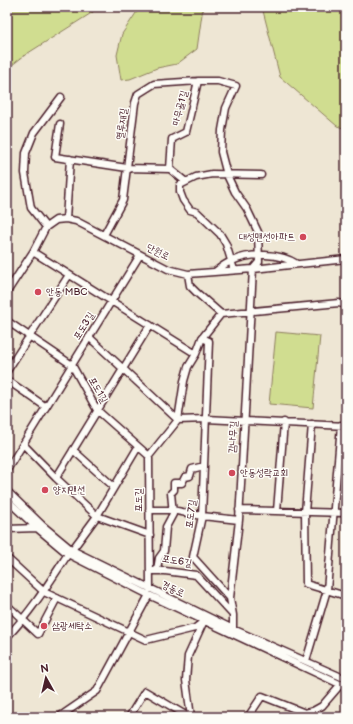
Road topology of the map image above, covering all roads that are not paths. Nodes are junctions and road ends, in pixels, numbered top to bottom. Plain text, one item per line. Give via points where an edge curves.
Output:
1 (198, 81) junction
2 (61, 97) dead end
3 (60, 124) dead end
4 (70, 159) junction
5 (127, 168) junction
6 (170, 169) junction
7 (261, 174) dead end
8 (227, 175) junction
9 (186, 182) junction
10 (66, 219) junction
11 (46, 228) junction
12 (104, 235) junction
13 (33, 252) junction
14 (140, 255) junction
15 (259, 256) junction
16 (346, 260) edge
17 (232, 261) junction
18 (297, 264) junction
19 (253, 269) junction
20 (234, 270) junction
21 (213, 272) junction
22 (188, 274) junction
23 (69, 275) junction
24 (7, 292) edge
25 (111, 301) junction
26 (346, 305) edge
27 (250, 310) junction
28 (221, 314) junction
29 (7, 321) edge
30 (150, 325) junction
31 (30, 336) junction
32 (89, 336) junction
33 (202, 338) junction
34 (196, 354) junction
35 (72, 364) junction
36 (123, 368) junction
37 (7, 371) edge
38 (7, 380) edge
39 (46, 407) junction
40 (97, 410) junction
41 (206, 419) junction
42 (178, 420) junction
43 (244, 420) junction
44 (284, 422) junction
45 (312, 424) junction
46 (344, 426) edge
47 (23, 444) junction
48 (138, 447) junction
49 (73, 450) junction
50 (149, 456) junction
51 (204, 466) junction
52 (7, 470) edge
53 (56, 478) junction
54 (114, 487) junction
55 (7, 491) edge
56 (7, 500) edge
57 (149, 510) junction
58 (172, 510) junction
59 (239, 510) junction
60 (277, 511) junction
61 (305, 512) junction
62 (334, 512) junction
63 (346, 513) edge
64 (97, 516) junction
65 (202, 516) junction
66 (239, 520) junction
67 (37, 528) junction
68 (7, 529) edge
69 (150, 535) junction
70 (70, 552) junction
71 (7, 558) edge
72 (153, 571) junction
73 (327, 590) junction
74 (44, 592) junction
75 (149, 592) junction
76 (346, 596) edge
77 (57, 598) junction
78 (230, 598) junction
79 (7, 605) edge
80 (233, 616) junction
81 (206, 619) junction
82 (23, 620) junction
83 (233, 629) junction
84 (129, 632) junction
85 (7, 637) edge
86 (306, 661) junction
87 (346, 679) edge
88 (343, 686) edge
89 (58, 717) edge
90 (129, 717) edge
91 (190, 717) edge
92 (248, 717) edge

1 - 5 street, 열루재길 via 154,84 138,94
1 - 6 street, 마무골1길 via 186,132 172,139
1 - 8 street, 열루재길 via 218,81 236,86 226,108 222,130 221,152
2 - 11 street via 34,133 26,153 25,173 31,208
3 - 4 street via 55,157
4 - 5 street
4 - 10 street
5 - 6 street
5 - 12 street, 열루재길 via 123,200
6 - 9 street
7 - 8 street
8 - 9 street via 212,174
8 - 15 street via 258,232
9 - 17 street via 180,185 183,200 190,210 197,212 220,234
10 - 11 street via 56,220
10 - 12 street, 단원로 via 76,221
11 - 13 street
12 - 14 street, 단원로
13 - 23 street
13 - 24 street
14 - 22 street, 단원로 via 168,269
14 - 25 street, 포도3길
15 - 17 street
15 - 18 street via 283,257
15 - 19 street via 259,262
16 - 18 street, 단원로
17 - 20 street
17 - 21 street
18 - 19 street, 단원로
19 - 20 street, 단원로
19 - 27 street, 감나무길
20 - 21 street, 단원로
21 - 22 street, 단원로
22 - 28 street via 190,286
23 - 25 street
23 - 31 street
25 - 30 street
25 - 32 street, 포도3길
26 - 27 street via 339,303
27 - 28 street
27 - 43 street, 감나무길
28 - 33 street
29 - 31 street, 포도1길
30 - 34 street
30 - 36 street
31 - 35 street, 포도1길
31 - 37 street
32 - 35 street, 포도3길
32 - 36 street
33 - 34 street
33 - 41 street, 포도7길 via 208,341
34 - 42 street via 188,367 184,381
35 - 39 street, 포도3길
35 - 40 street, 포도1길
36 - 40 street
36 - 42 street
38 - 39 street
39 - 47 street, 포도3길
40 - 48 street, 포도1길
40 - 49 street
41 - 42 street
41 - 43 street
41 - 51 street, 포도7길
42 - 50 street
43 - 44 street
43 - 59 street, 감나무길
44 - 45 street
44 - 60 street
45 - 46 street
45 - 61 street
46 - 62 street
47 - 52 street, 포도3길
47 - 53 street
48 - 50 street, 포도1길
48 - 54 street
49 - 53 street
49 - 54 street
50 - 57 street, 포도길
51 - 58 street, 포도6길 via 192,469 190,476 185,477 182,483 174,483 174,490 171,493
51 - 65 street, 포도7길
53 - 64 street
54 - 64 street
55 - 70 street, 경동로
56 - 67 street, 경동로
57 - 58 street
57 - 69 street, 포도길
58 - 65 street
58 - 72 street, 포도6길 via 173,514 166,527 164,551
59 - 60 street
59 - 66 street, 감나무길
60 - 61 street
61 - 62 street
61 - 73 street via 306,584
62 - 63 street
62 - 73 street
64 - 69 street
64 - 70 street
65 - 66 street
65 - 78 street, 포도7길 via 193,557
66 - 78 street, 감나무길
67 - 68 street
67 - 70 street, 경동로
69 - 72 street, 포도길
70 - 74 street
70 - 75 street, 경동로
71 - 74 street
72 - 75 street, 포도길
72 - 80 street, 포도6길 via 196,575
73 - 76 street
73 - 86 street
74 - 77 street
74 - 82 street
75 - 81 street, 경동로
75 - 84 street
77 - 82 street via 38,634
77 - 84 street
78 - 80 street, 감나무길
79 - 82 street
80 - 83 street, 감나무길
81 - 83 street, 경동로
81 - 84 street via 194,628 146,640
81 - 88 street, 경동로
81 - 91 street via 188,656 186,680
82 - 85 street
83 - 86 street, 경동로
84 - 89 street via 97,691
86 - 87 street, 경동로
88 - 92 street via 322,706 305,713 262,696
90 - 91 street via 145,691

